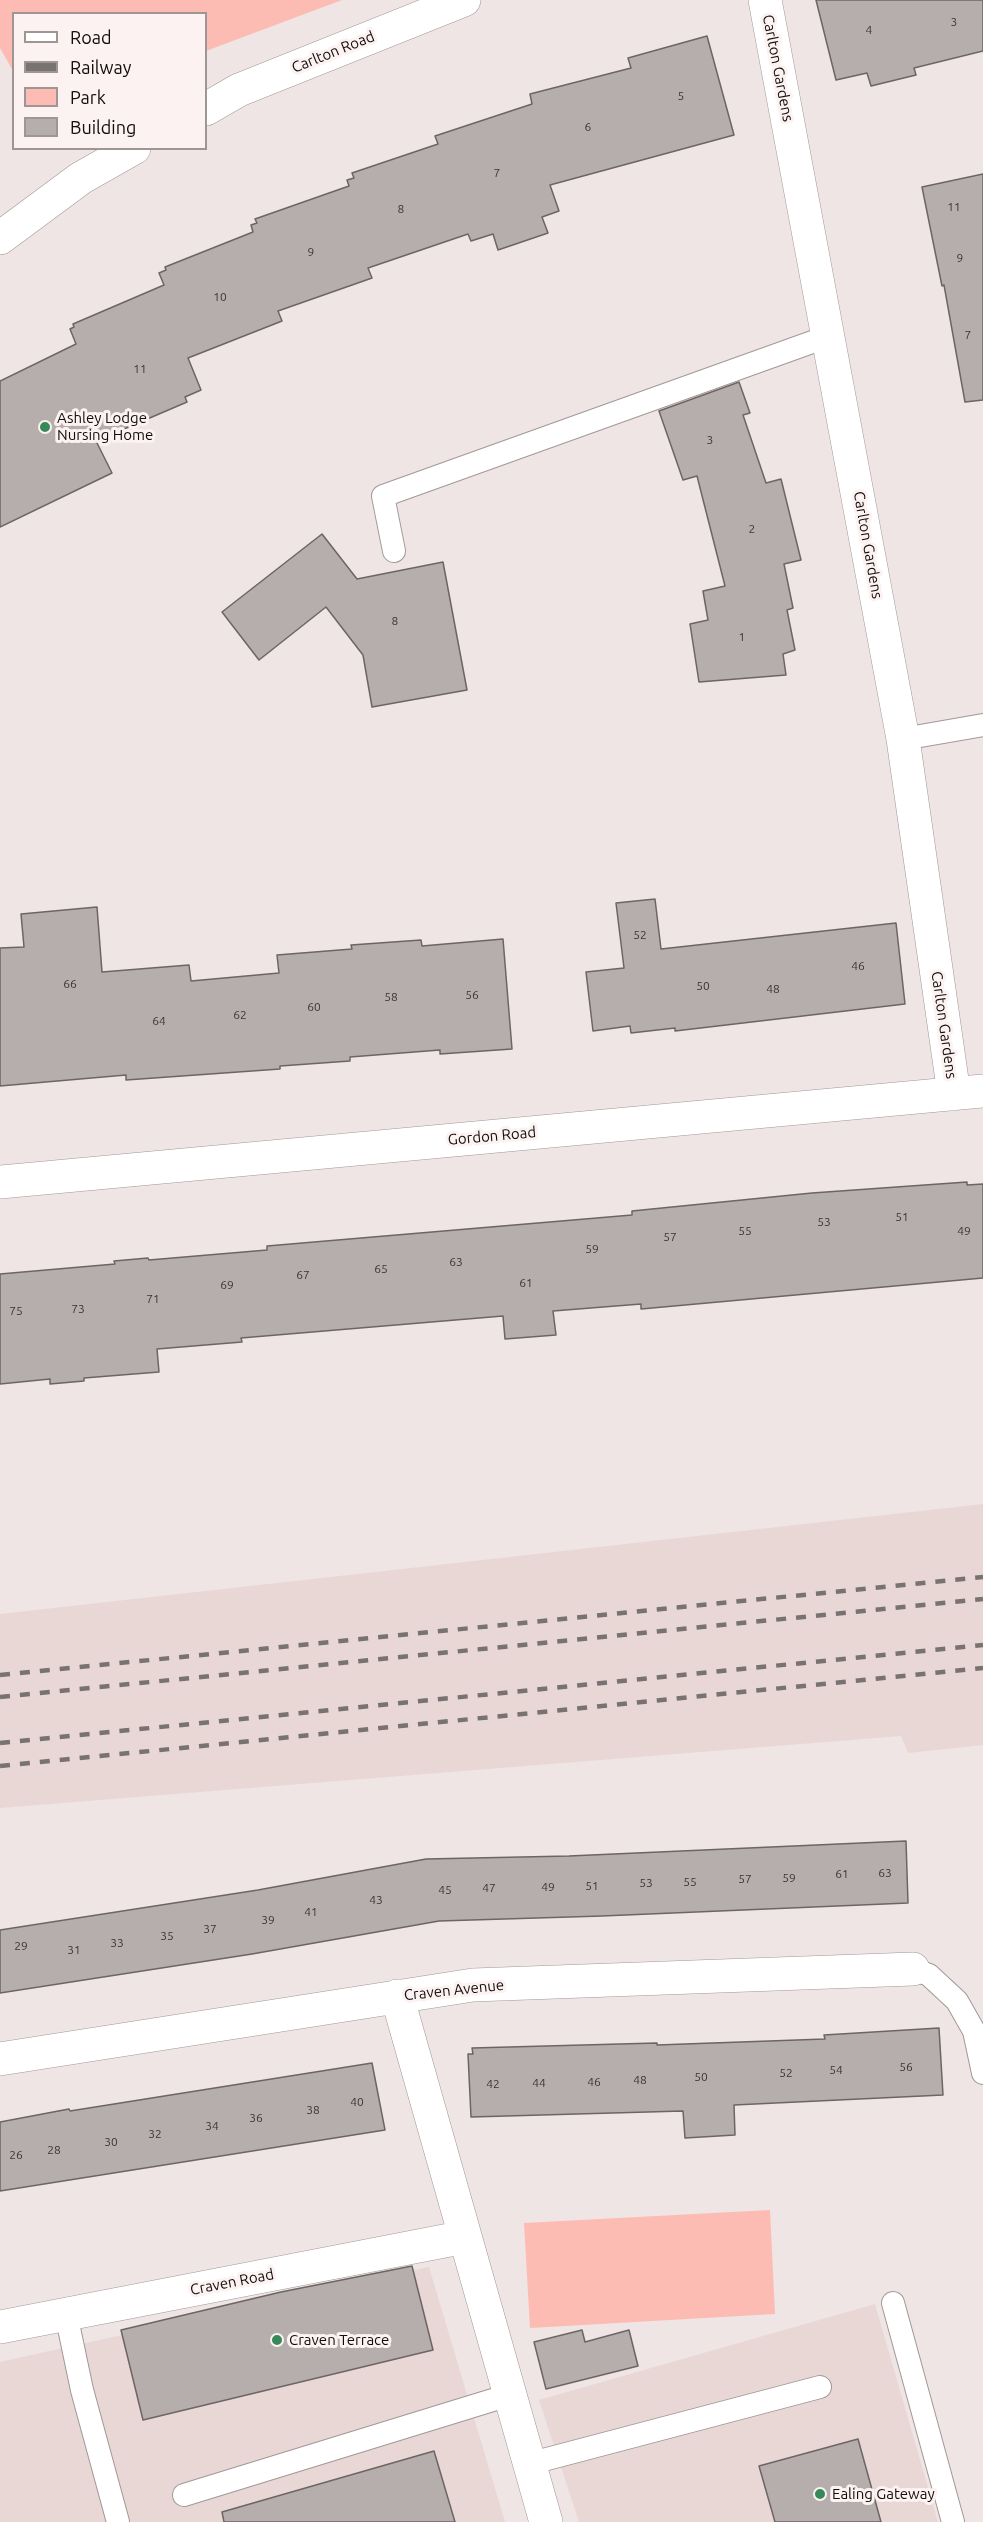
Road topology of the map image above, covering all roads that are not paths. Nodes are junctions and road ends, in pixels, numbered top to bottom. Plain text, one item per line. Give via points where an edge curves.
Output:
1 (464, 0) edge
2 (765, 0) edge
3 (207, 108) edge
4 (130, 150) edge
5 (0, 238) edge
6 (829, 336) junction
7 (394, 551) dead end
8 (983, 725) edge
9 (903, 739) junction
10 (968, 1092) edge
11 (0, 1182) edge
12 (913, 1969) joint
13 (397, 1996) junction
14 (0, 2060) edge
15 (983, 2073) edge
16 (465, 2237) junction
17 (893, 2303) dead end
18 (66, 2314) junction
19 (0, 2327) edge
20 (820, 2387) dead end
21 (509, 2395) junction
22 (528, 2464) junction
23 (184, 2495) dead end
24 (118, 2522) edge
25 (546, 2522) edge
26 (953, 2522) edge

1 - 3 street, Carlton Road via 239,90
2 - 6 street, Carlton Gardens
4 - 5 street via 81,178
6 - 7 lane via 383,496
6 - 9 street, Carlton Gardens
8 - 9 lane
9 - 10 street, Carlton Gardens
10 - 11 street, Gordon Road
12 - 13 street, Craven Avenue via 473,1985
12 - 15 lane via 929,1975 957,2001 974,2031
13 - 14 street, Craven Avenue
13 - 16 street
16 - 18 street, Craven Road
16 - 21 street
17 - 26 lane
18 - 19 street, Craven Road
18 - 24 lane
20 - 22 lane
21 - 22 street
21 - 23 lane
22 - 25 street

